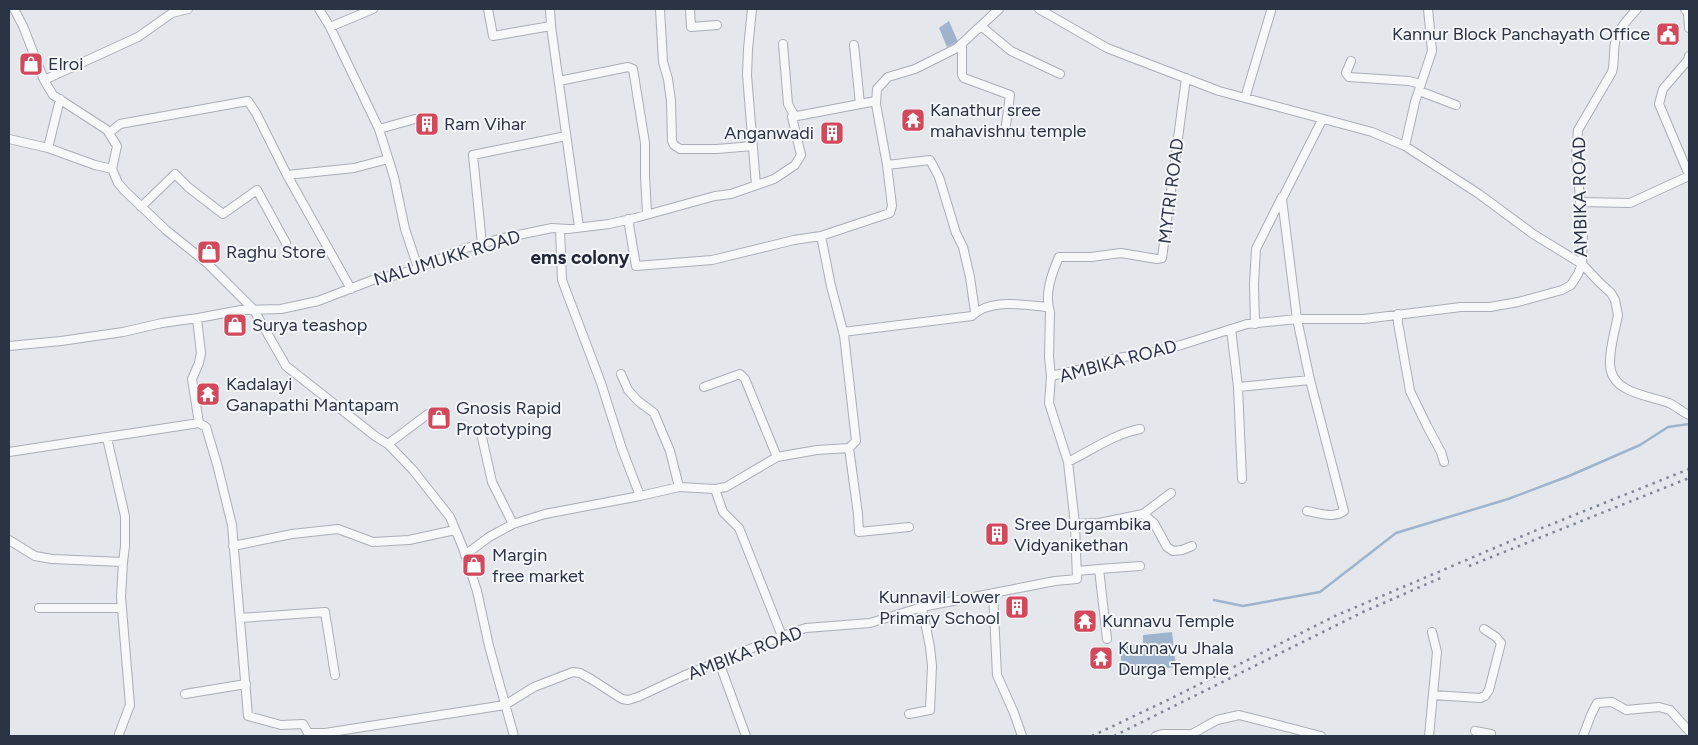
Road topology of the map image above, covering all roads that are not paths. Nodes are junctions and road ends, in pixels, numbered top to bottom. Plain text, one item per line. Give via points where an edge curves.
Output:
1 (14, 9) edge
2 (188, 9) edge
3 (319, 9) edge
4 (373, 9) edge
5 (488, 9) edge
6 (550, 9) edge
7 (660, 9) edge
8 (690, 9) edge
9 (752, 9) edge
10 (1000, 9) edge
11 (1039, 9) edge
12 (1428, 9) edge
13 (1637, 9) edge
14 (1685, 9) edge
15 (1270, 12) dead end
16 (717, 25) dead end
17 (551, 26) junction
18 (981, 26) junction
19 (330, 27) junction
20 (1689, 28) edge
21 (784, 44) dead end
22 (854, 44) dead end
23 (962, 44) junction
24 (1689, 56) edge
25 (1352, 61) dead end
26 (1060, 74) dead end
27 (1186, 78) junction
28 (44, 80) junction
29 (559, 81) junction
30 (1420, 88) junction
31 (1245, 98) junction
32 (60, 99) junction
33 (876, 102) junction
34 (860, 104) junction
35 (1456, 105) dead end
36 (795, 117) junction
37 (415, 119) dead end
38 (1322, 120) junction
39 (1006, 125) dead end
40 (379, 129) junction
41 (109, 133) junction
42 (566, 136) junction
43 (9, 139) edge
44 (753, 146) junction
45 (1405, 146) junction
46 (48, 148) junction
47 (388, 159) junction
48 (887, 164) junction
49 (112, 169) junction
50 (287, 175) junction
51 (1689, 175) edge
52 (756, 185) junction
53 (1580, 202) junction
54 (141, 206) junction
55 (647, 214) junction
56 (628, 219) junction
57 (579, 227) junction
58 (560, 228) junction
59 (821, 236) junction
60 (286, 244) dead end
61 (482, 244) junction
62 (1582, 264) junction
63 (418, 268) junction
64 (351, 289) junction
65 (1048, 307) junction
66 (254, 310) junction
67 (976, 312) junction
68 (1398, 314) junction
69 (1297, 318) junction
70 (197, 319) junction
71 (1255, 324) junction
72 (1231, 329) junction
73 (843, 332) junction
74 (9, 346) edge
75 (621, 374) dead end
76 (1051, 376) junction
77 (1310, 380) junction
78 (704, 387) dead end
79 (1238, 387) junction
80 (428, 414) dead end
81 (1689, 415) edge
82 (199, 423) junction
83 (1140, 428) dead end
84 (481, 433) dead end
85 (107, 438) junction
86 (388, 444) junction
87 (848, 448) junction
88 (9, 452) edge
89 (777, 457) junction
90 (1068, 462) junction
91 (1444, 462) dead end
92 (1242, 479) dead end
93 (679, 487) junction
94 (715, 489) junction
95 (1171, 493) dead end
96 (640, 496) junction
97 (1307, 511) dead end
98 (1144, 514) junction
99 (513, 524) junction
100 (1075, 524) junction
101 (909, 527) dead end
102 (455, 530) junction
103 (9, 540) edge
104 (234, 546) junction
105 (1192, 546) dead end
106 (465, 555) junction
107 (123, 562) junction
108 (1140, 566) dead end
109 (1099, 569) junction
110 (1077, 571) junction
111 (993, 593) junction
112 (922, 607) junction
113 (39, 608) dead end
114 (122, 608) junction
115 (240, 618) junction
116 (1484, 629) dead end
117 (1432, 632) dead end
118 (782, 636) junction
119 (1107, 639) dead end
120 (719, 662) junction
121 (335, 675) dead end
122 (246, 684) junction
123 (185, 694) dead end
124 (1434, 696) junction
125 (505, 705) junction
126 (909, 714) dead end
127 (1475, 731) dead end
128 (1689, 731) edge
129 (119, 734) dead end
130 (514, 736) edge
131 (746, 736) edge
132 (1022, 736) edge
133 (1156, 736) edge
134 (1321, 736) edge
135 (1429, 736) edge
136 (1491, 736) edge
137 (1583, 736) edge

1 - 28 street
2 - 28 street via 172,13 138,37
3 - 19 street
4 - 19 street
5 - 17 street via 493,36
6 - 17 street
7 - 44 street via 674,146 692,150
8 - 16 street via 691,27
9 - 44 street via 747,75
10 - 18 street
11 - 27 street via 1107,48
12 - 30 street via 1432,51
13 - 53 street, AMBIKA ROAD via 1620,30 1615,41 1612,72 1578,130 1576,155
14 - 20 street
15 - 31 street
17 - 29 street
18 - 23 street
18 - 26 street via 1011,51
19 - 40 street
21 - 36 street, NALUMUKK ROAD via 788,104
22 - 34 street
23 - 33 street via 916,69 888,77 877,89
23 - 39 street via 964,78 1010,95
24 - 51 street via 1663,89 1659,104
25 - 30 street via 1346,73 1349,77 1409,81
27 - 31 street
27 - 65 street, MYTRI ROAD via 1162,258 1121,253 1059,257 1050,278
28 - 32 street via 53,95
29 - 42 street
29 - 55 street via 628,67 633,69 645,143
30 - 35 street
30 - 45 street
31 - 38 street
32 - 41 street
32 - 46 street
33 - 34 street
33 - 48 street
34 - 36 street
36 - 52 street, NALUMUKK ROAD via 792,117 801,155 795,165 774,179
37 - 40 street
38 - 45 street via 1372,132
38 - 69 street via 1282,199
38 - 71 street via 1256,249
40 - 47 street
41 - 49 street via 117,146
41 - 50 street via 120,124 248,101
42 - 57 street
42 - 61 street via 473,155
43 - 46 street
44 - 52 street
45 - 62 street
46 - 49 street
47 - 50 street via 354,168
47 - 63 street
48 - 59 street via 890,213
48 - 67 street via 930,160 963,247
49 - 54 street via 118,183
50 - 64 street
51 - 53 street via 1630,203
52 - 55 street, NALUMUKK ROAD
53 - 62 street, AMBIKA ROAD
54 - 60 street via 176,174 223,214 257,190
54 - 66 street via 207,263
55 - 56 street, NALUMUKK ROAD
56 - 57 street, NALUMUKK ROAD
56 - 59 street via 636,266 712,260
57 - 58 street, NALUMUKK ROAD
58 - 61 street, NALUMUKK ROAD
58 - 96 street via 562,280
59 - 73 street
61 - 63 street, NALUMUKK ROAD
62 - 68 street, AMBIKA ROAD via 1571,285 1518,302
62 - 81 street via 1611,293 1617,308 1609,363 1616,380 1630,392 1668,403
63 - 64 street, NALUMUKK ROAD
64 - 66 street, NALUMUKK ROAD via 282,309
65 - 67 street via 1003,304
65 - 76 street, MYTRI ROAD
66 - 70 street, NALUMUKK ROAD
66 - 86 street via 286,366
67 - 73 street via 972,316
68 - 69 street, AMBIKA ROAD via 1364,318
68 - 91 street via 1410,391
69 - 71 street, AMBIKA ROAD
69 - 77 street
70 - 74 street, NALUMUKK ROAD
70 - 82 street via 202,353 192,379
71 - 72 street, AMBIKA ROAD
72 - 76 street, AMBIKA ROAD via 1181,345
72 - 79 street
73 - 87 street via 856,442
75 - 93 street via 628,390 654,413 670,451
76 - 90 street, AMBIKA ROAD via 1049,403
77 - 79 street
77 - 97 street via 1344,511 1330,516
78 - 89 street via 740,374 745,379
79 - 92 street
80 - 86 street
82 - 85 street
82 - 104 street via 206,427 217,464
83 - 90 street via 1119,434
84 - 99 street via 492,482
85 - 88 street
85 - 107 street via 125,516
86 - 102 street via 450,517
87 - 89 street
87 - 101 street via 859,532
89 - 94 street via 726,487
90 - 100 street, AMBIKA ROAD
93 - 94 street
93 - 96 street
94 - 118 street via 723,512 739,528
95 - 98 street
96 - 99 street via 545,514
98 - 100 street
98 - 105 street via 1154,523 1167,547 1173,551
99 - 106 street
100 - 110 street, AMBIKA ROAD
102 - 104 street via 409,540 374,542 338,528
102 - 106 street
103 - 107 street via 35,556
104 - 115 street
106 - 125 street
107 - 114 street
108 - 109 street
109 - 110 street
109 - 119 street
110 - 111 street, AMBIKA ROAD via 1077,579
111 - 112 street, AMBIKA ROAD
111 - 132 street via 997,675
112 - 118 street, AMBIKA ROAD via 870,623 806,628
112 - 126 street via 932,666 931,704 926,712
113 - 114 street
114 - 129 street via 130,705
115 - 121 street via 325,612
115 - 122 street
116 - 124 street via 1501,643 1485,696
117 - 124 street via 1437,652
118 - 120 street, AMBIKA ROAD
120 - 125 street, AMBIKA ROAD via 638,698 622,699 580,673 572,672 534,687
120 - 131 street
122 - 123 street
122 - 125 street via 248,716 281,724 303,724 308,733
124 - 135 street
125 - 130 street
127 - 136 street
128 - 137 street via 1670,710 1659,707 1626,710 1605,702 1597,703
133 - 134 street via 1192,734 1218,720 1239,715

